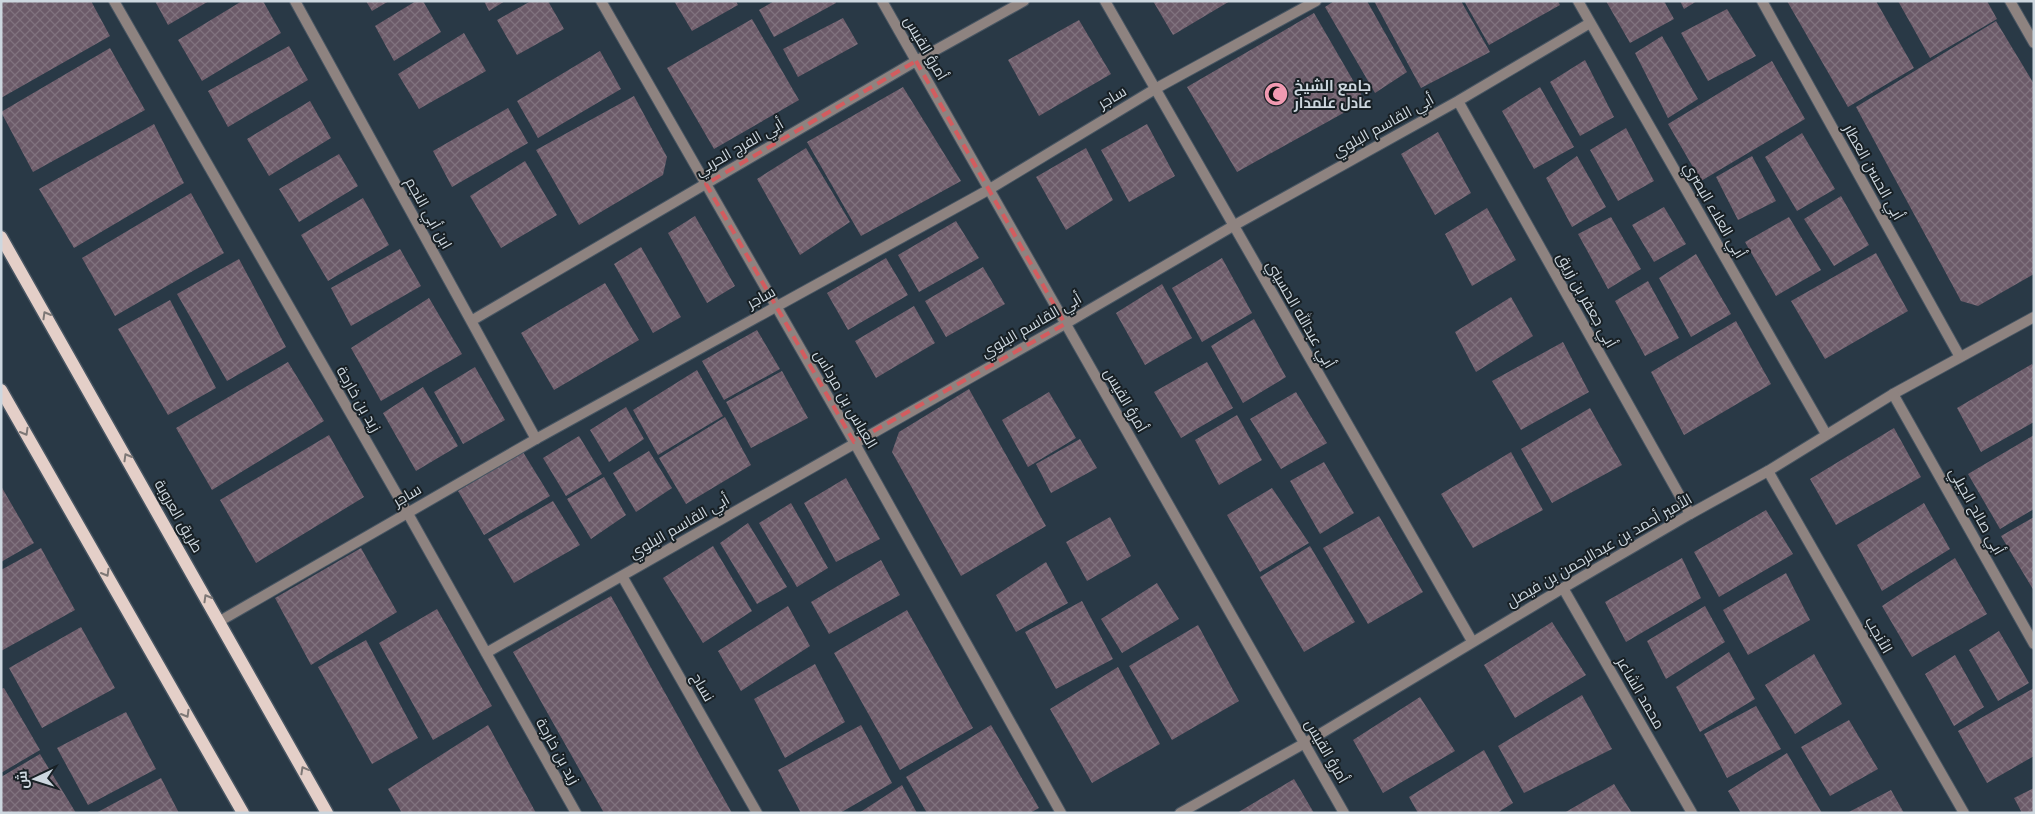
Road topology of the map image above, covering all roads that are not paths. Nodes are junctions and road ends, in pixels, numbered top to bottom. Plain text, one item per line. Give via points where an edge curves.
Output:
1 (114, 1) edge
2 (295, 1) edge
3 (601, 1) edge
4 (882, 1) edge
5 (1024, 1) edge
6 (1105, 1) edge
7 (1316, 1) edge
8 (1578, 1) edge
9 (1762, 1) edge
10 (2010, 1) edge
11 (1590, 23) junction
12 (2034, 42) edge
13 (916, 61) junction
14 (1155, 89) junction
15 (1458, 101) junction
16 (706, 184) junction
17 (988, 190) junction
18 (1233, 226) junction
19 (1, 237) edge
20 (776, 306) junction
21 (2034, 317) edge
22 (471, 321) junction
23 (1065, 324) junction
24 (1960, 357) junction
25 (1, 390) edge
26 (1894, 394) junction
27 (1826, 434) junction
28 (536, 439) junction
29 (854, 442) junction
30 (1768, 472) junction
31 (407, 512) junction
32 (1690, 514) junction
33 (622, 576) junction
34 (1563, 588) junction
35 (220, 621) junction
36 (1472, 641) junction
37 (2034, 644) edge
38 (486, 653) junction
39 (1305, 743) junction
40 (243, 813) edge
41 (328, 813) edge
42 (576, 813) edge
43 (757, 813) edge
44 (1061, 813) edge
45 (1180, 813) edge
46 (1344, 813) edge
47 (1692, 813) edge
48 (1964, 813) edge

1 - 31 street, زيد بن خارجة
2 - 22 street, ابن أبي النجم
3 - 16 street, العباس بن مرداس
4 - 13 street, أمرؤ القيس
5 - 13 street, أبي الفرج الحربي
6 - 14 street, أبي عبدالله الحسيني
7 - 14 street, ساجر
8 - 11 street, أبي العلاء البصري
9 - 24 street, أبي الحسن العطار
10 - 12 street
11 - 15 street, أبي القاسم البلوي
11 - 27 street, أبي العلاء البصري
13 - 16 street, أبي الفرج الحربي
13 - 17 street, أمرؤ القيس
14 - 17 street, ساجر
14 - 18 street, أبي عبدالله الحسيني
15 - 18 street, أبي القاسم البلوي
15 - 32 street, أبي جعفر بن زريق
16 - 20 street, العباس بن مرداس
16 - 22 street, أبي الفرج الحربي
17 - 20 street, ساجر
17 - 23 street, أمرؤ القيس
18 - 23 street, أبي القاسم البلوي
18 - 36 street, أبي عبدالله الحسيني
35 -> 19 main road, طريق العروبة
20 - 28 street, ساجر
20 - 29 street, العباس بن مرداس
21 - 24 street, الأمير أحمد بن عبدالرحمن بن فيصل
22 - 28 street, ابن أبي النجم
23 - 29 street, أبي القاسم البلوي
23 - 39 street, أمرؤ القيس
24 - 26 street, الأمير أحمد بن عبدالرحمن بن فيصل
25 -> 40 main road
26 - 27 street, الأمير أحمد بن عبدالرحمن بن فيصل
26 - 37 street, أبي صالح الجيلي
27 - 30 street, الأمير أحمد بن عبدالرحمن بن فيصل
28 - 31 street, ساجر
29 - 33 street, أبي القاسم البلوي
29 - 44 street, العباس بن مرداس
30 - 32 street, الأمير أحمد بن عبدالرحمن بن فيصل
30 - 48 street, الأنجب
31 - 35 street, ساجر
31 - 38 street, زيد بن خارجة
32 - 34 street, الأمير أحمد بن عبدالرحمن بن فيصل
33 - 38 street, أبي القاسم البلوي
33 - 43 street, نساح
34 - 36 street, الأمير أحمد بن عبدالرحمن بن فيصل
34 - 47 street, محمد الشاعر
41 -> 35 main road, طريق العروبة
36 - 39 street, الأمير أحمد بن عبدالرحمن بن فيصل
38 - 42 street, زيد بن خارجة
39 - 45 street, الأمير أحمد بن عبدالرحمن بن فيصل
39 - 46 street, أمرؤ القيس

